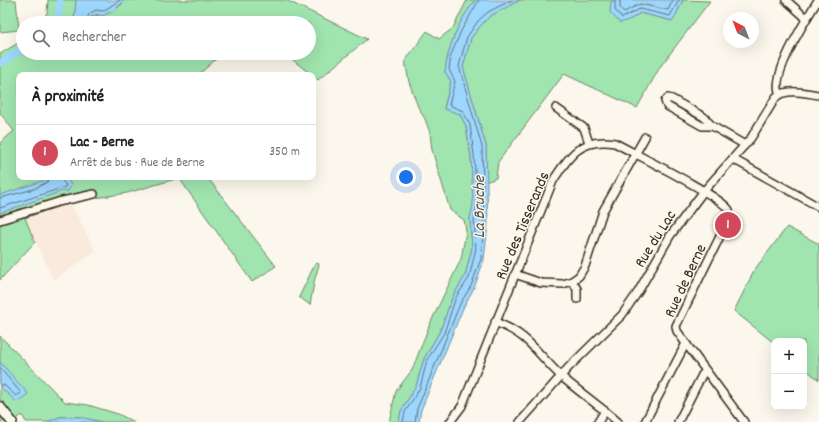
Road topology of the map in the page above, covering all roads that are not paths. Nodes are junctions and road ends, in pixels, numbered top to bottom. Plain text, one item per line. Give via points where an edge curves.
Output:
1 (786, 0) edge
2 (818, 0) edge
3 (806, 18) junction
4 (780, 94) junction
5 (819, 95) edge
6 (556, 108) dead end
7 (712, 126) junction
8 (645, 137) dead end
9 (589, 143) junction
10 (745, 145) junction
11 (636, 155) junction
12 (733, 159) junction
13 (703, 192) junction
14 (94, 194) dead end
15 (819, 207) edge
16 (0, 220) edge
17 (515, 274) junction
18 (572, 281) junction
19 (577, 299) dead end
20 (495, 322) junction
21 (687, 345) junction
22 (706, 371) junction
23 (561, 376) junction
24 (0, 407) edge
25 (605, 410) junction
26 (12, 422) edge
27 (450, 422) edge
28 (520, 422) edge
29 (598, 422) edge
30 (618, 422) edge
31 (645, 422) edge
32 (678, 422) edge
33 (744, 422) edge

1 - 3 street
2 - 3 street
3 - 4 street via 793,41 780,75
4 - 5 street via 787,92
4 - 10 street, Rue du Lac via 770,105
6 - 9 street via 584,128
7 - 7 street via 702,126 667,106 665,101 668,98 672,99 704,117
7 - 10 street
8 - 11 street
9 - 11 street via 615,143
9 - 17 street, Rue des Tisserands via 570,157 553,180
10 - 12 street, Rue du Lac
11 - 13 street
11 - 18 street via 603,211 585,266 579,276
12 - 13 street, Rue du Lac
12 - 15 street
13 - 21 street, Rue de Berne via 726,206 730,214 677,321 677,331
13 - 23 street, Rue du Lac via 670,236 622,315
14 - 16 street
17 - 18 street via 541,283 563,284
17 - 20 street, Rue des Tisserands
18 - 19 street via 577,289
20 - 23 street via 526,338
20 - 27 street, Rue des Tisserands via 462,406
21 - 22 street, Rue de Berne
21 - 31 street
22 - 32 street
22 - 33 street, Rue de Berne
23 - 25 street
23 - 28 street, Rue du Lac
24 - 26 main road
25 - 29 street
25 - 30 street

